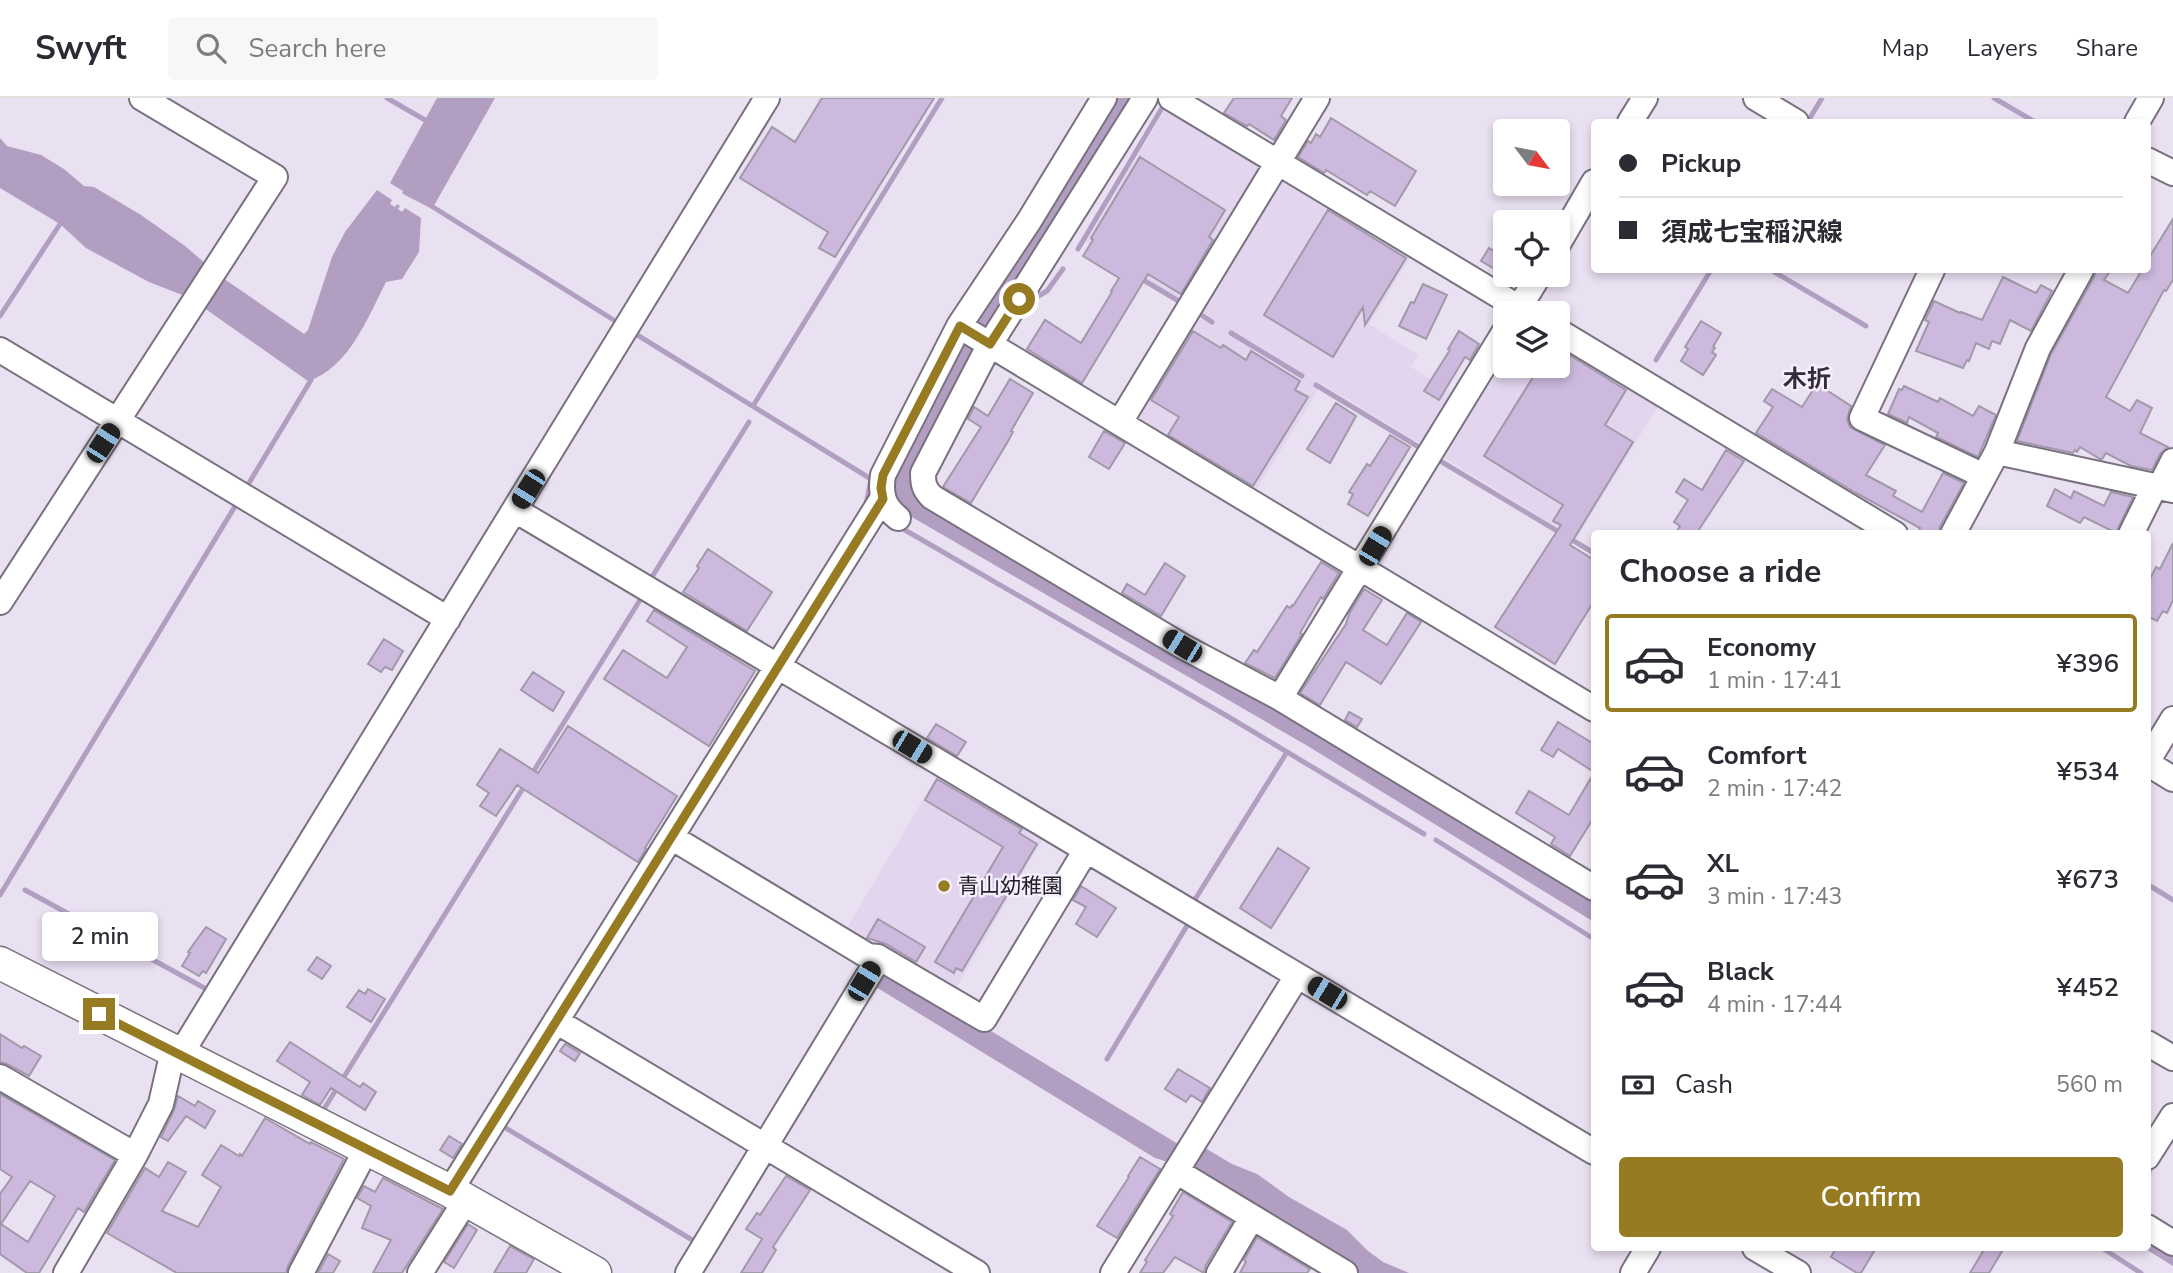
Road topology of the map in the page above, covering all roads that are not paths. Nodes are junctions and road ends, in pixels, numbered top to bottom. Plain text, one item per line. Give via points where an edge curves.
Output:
1 (142, 98) edge
2 (767, 98) edge
3 (1104, 98) edge
4 (1145, 98) edge
5 (1171, 98) edge
6 (1318, 98) edge
7 (1645, 98) edge
8 (1756, 98) edge
9 (2151, 98) edge
10 (1632, 119) edge
11 (1791, 119) edge
12 (2139, 119) edge
13 (2151, 162) edge
14 (1278, 163) junction
15 (2173, 173) edge
16 (1591, 187) edge
17 (1570, 223) edge
18 (1930, 273) edge
19 (2079, 273) edge
20 (1503, 301) edge
21 (962, 327) junction
22 (1570, 338) edge
23 (988, 343) junction
24 (0, 350) edge
25 (1493, 351) edge
26 (118, 421) junction
27 (1120, 422) junction
28 (1997, 452) junction
29 (2173, 461) edge
30 (1984, 476) junction
31 (2163, 488) edge
32 (514, 510) junction
33 (1888, 530) edge
34 (1956, 530) edge
35 (2134, 530) edge
36 (1361, 568) junction
37 (0, 602) edge
38 (448, 619) junction
39 (777, 666) junction
40 (1280, 698) junction
41 (1591, 707) edge
42 (2173, 719) edge
43 (2151, 756) edge
44 (2151, 765) edge
45 (2173, 779) edge
46 (671, 837) junction
47 (1086, 850) junction
48 (1591, 886) edge
49 (879, 958) junction
50 (0, 963) edge
51 (1297, 976) junction
52 (556, 1021) junction
53 (2151, 1045) edge
54 (177, 1053) junction
55 (2173, 1058) edge
56 (0, 1077) edge
57 (2173, 1115) edge
58 (764, 1146) junction
59 (367, 1148) junction
60 (1591, 1150) edge
61 (2151, 1151) edge
62 (135, 1155) junction
63 (1176, 1171) junction
64 (458, 1195) junction
65 (1252, 1217) junction
66 (2151, 1229) edge
67 (2173, 1243) edge
68 (1646, 1251) edge
69 (1760, 1251) edge
70 (583, 1270) edge
71 (1332, 1270) edge
72 (66, 1273) edge
73 (301, 1273) edge
74 (420, 1273) edge
75 (688, 1273) edge
76 (977, 1273) edge
77 (1113, 1273) edge
78 (1219, 1273) edge
79 (1633, 1273) edge
80 (1798, 1273) edge

1 - 26 street via 275,177
2 - 32 street
3 - 21 street
4 - 23 street
5 - 14 street
6 - 14 street
7 - 10 street
8 - 11 street
9 - 12 street
13 - 15 street
14 - 20 street
14 - 27 street
16 - 17 street
18 - 30 street via 1862,418
19 - 28 street via 2038,348
21 - 23 street
21 - 39 street via 883,475 881,488 890,509
22 - 33 street
23 - 27 street
23 - 40 street via 923,473 926,491 1182,646
24 - 26 street
25 - 36 street
26 - 37 street
26 - 38 street
27 - 36 street
28 - 30 street
28 - 31 street
29 - 31 street
30 - 34 street
31 - 35 street
32 - 38 street
32 - 39 street
36 - 40 street
36 - 41 street
38 - 54 street
39 - 46 street
39 - 47 street
40 - 48 street
42 - 43 street
44 - 45 street
46 - 49 street via 868,956
46 - 52 street
47 - 49 street via 984,1019
47 - 51 street
49 - 58 street
50 - 54 main road
51 - 60 street
51 - 63 street
52 - 58 street
52 - 64 street
53 - 55 street
54 - 59 main road
54 - 62 street via 160,1104
56 - 62 street
57 - 61 street
58 - 75 street
58 - 76 street
59 - 64 main road
59 - 73 street
62 - 72 street
63 - 65 street
63 - 77 street
64 - 70 main road
64 - 74 street
65 - 71 street
65 - 78 street
66 - 67 street
68 - 79 street
69 - 80 street

